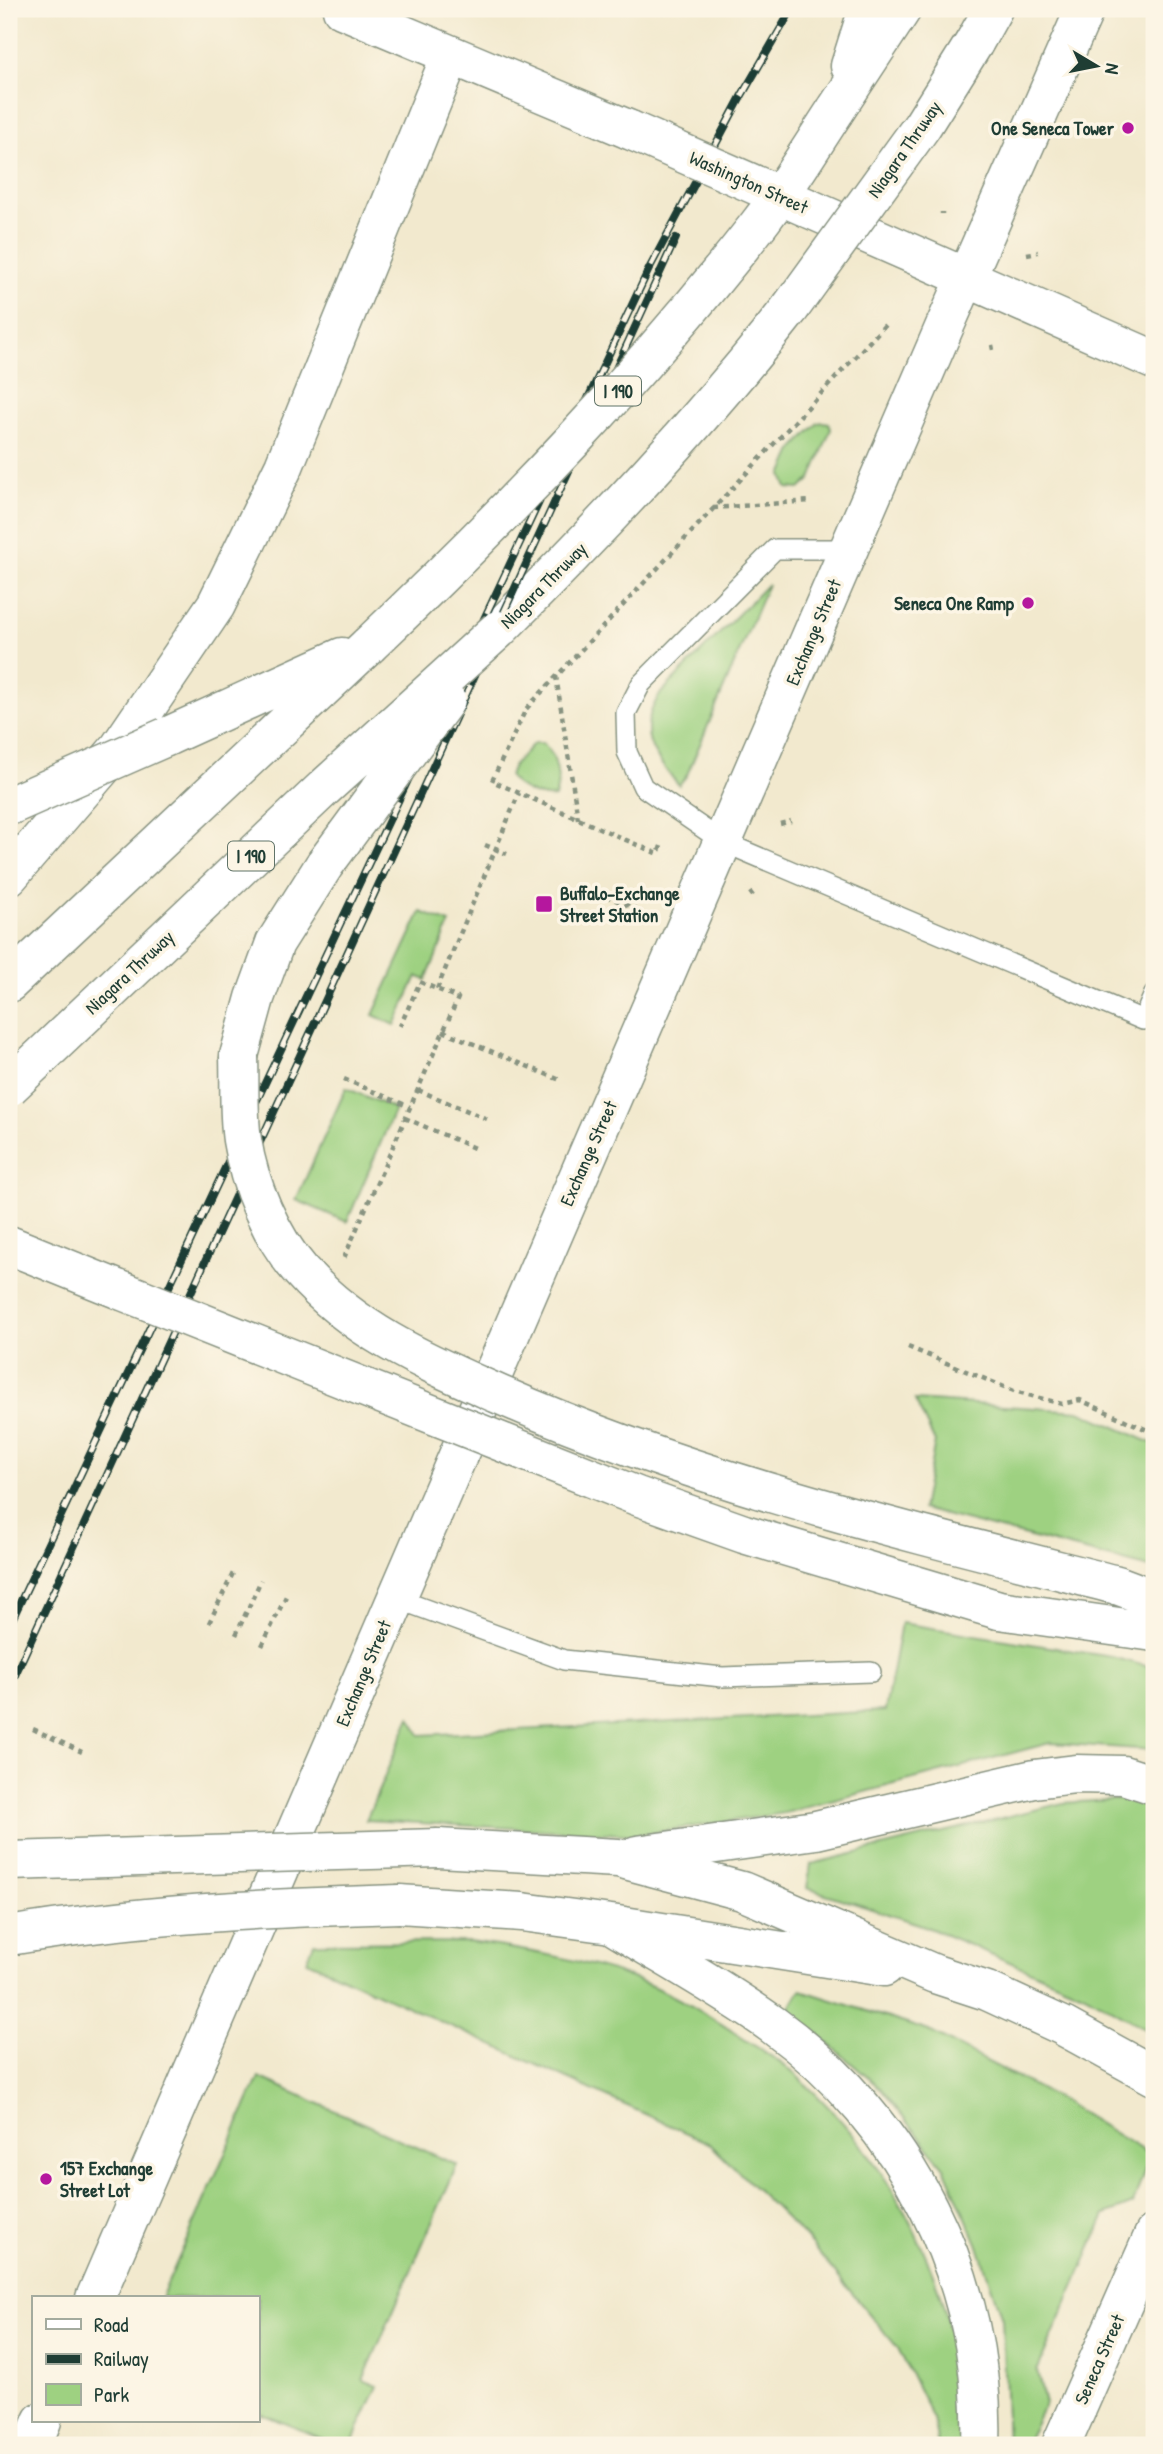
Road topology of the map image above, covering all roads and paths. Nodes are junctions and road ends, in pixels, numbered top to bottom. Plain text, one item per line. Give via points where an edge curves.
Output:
1 (342, 9) edge
2 (868, 9) edge
3 (902, 9) edge
4 (993, 9) edge
5 (1085, 9) edge
6 (452, 55) junction
7 (835, 111) junction
8 (1038, 252) dead end
9 (1027, 254) dead end
10 (966, 279) junction
11 (886, 325) dead end
12 (1154, 360) edge
13 (810, 501) dead end
14 (713, 508) junction
15 (849, 549) junction
16 (498, 630) junction
17 (369, 645) junction
18 (556, 676) junction
19 (519, 793) junction
20 (9, 806) edge
21 (578, 819) junction
22 (791, 821) dead end
23 (780, 824) dead end
24 (723, 842) junction
25 (485, 845) dead end
26 (661, 846) dead end
27 (496, 849) junction
28 (508, 854) dead end
29 (9, 876) edge
30 (750, 892) dead end
31 (606, 896) dead end
32 (756, 900) dead end
33 (635, 908) dead end
34 (9, 983) edge
35 (437, 989) junction
36 (1154, 994) edge
37 (400, 1026) dead end
38 (443, 1031) junction
39 (344, 1079) dead end
40 (560, 1080) dead end
41 (9, 1087) edge
42 (418, 1090) junction
43 (410, 1107) junction
44 (405, 1118) junction
45 (486, 1119) dead end
46 (474, 1148) dead end
47 (9, 1245) edge
48 (341, 1265) dead end
49 (908, 1347) dead end
50 (1154, 1433) edge
51 (235, 1569) dead end
52 (261, 1580) dead end
53 (288, 1592) dead end
54 (395, 1598) junction
55 (1154, 1599) edge
56 (209, 1623) dead end
57 (1154, 1632) edge
58 (236, 1634) dead end
59 (262, 1646) dead end
60 (871, 1672) dead end
61 (33, 1730) dead end
62 (82, 1752) dead end
63 (1154, 1785) edge
64 (618, 1858) junction
65 (9, 1861) edge
66 (611, 1924) junction
67 (9, 1936) edge
68 (935, 1974) junction
69 (1154, 2076) edge
70 (1154, 2234) edge
71 (96, 2296) edge
72 (42, 2422) edge
73 (32, 2445) edge
74 (981, 2445) edge
75 (1061, 2445) edge

1 - 6 main road, Washington Street
2 - 7 main road
3 - 7 main road, I 190
4 - 16 main road, Niagara Thruway / I 190, bridge via 922,126 727,388 596,533
5 - 10 main road, Exchange Street
6 - 10 main road, Washington Street, bridge
6 - 29 main road, bridge via 284,466 216,605 119,748
7 - 17 main road, I 190, bridge via 759,223 674,328 541,477
8 - 9 path
10 - 12 main road, Washington Street
10 - 15 main road, Exchange Street
11 - 14 path
13 - 14 path
14 - 18 path
15 - 24 main road, Exchange Street
15 - 24 lane via 775,550 641,684 626,713 627,752 643,787
16 - 41 main road, Niagara Thruway / I 190, bridge
16 - 55 main road, bridge via 325,864 275,943 255,998 239,1056 242,1141 263,1211 300,1270 348,1317 419,1359 547,1416 753,1489 1117,1585
17 - 20 main road, bridge
17 - 34 main road, I 190
18 - 19 path via 526,709 492,781
18 - 21 path
19 - 21 path
19 - 27 path
21 - 26 path via 658,854
22 - 23 path
24 - 36 lane via 1143,1020
24 - 54 main road, Exchange Street
25 - 27 path
27 - 28 path
27 - 35 path
30 - 32 path
31 - 33 path
35 - 37 path via 420,982
35 - 38 path via 458,998
38 - 40 path
38 - 42 path
39 - 43 path
42 - 43 path
42 - 45 path
43 - 44 path
44 - 46 path
44 - 48 path
47 - 57 main road, bridge via 637,1496 744,1534 999,1610
49 - 50 path via 1014,1391 1062,1404 1080,1400
51 - 56 path
52 - 58 path
53 - 59 path
54 - 60 lane via 564,1660 722,1677
54 - 71 main road, Exchange Street
61 - 62 path
63 - 64 main road via 1122,1775 1034,1779 816,1829
64 - 65 main road, bridge via 438,1848
64 - 68 main road via 742,1891
66 - 67 main road, bridge via 522,1912 399,1904 226,1909
66 - 68 main road
66 - 74 main road via 773,2025 831,2074 878,2126 924,2195 958,2273 978,2376
68 - 69 main road via 987,1991 1063,2026
70 - 75 main road, Seneca Street
72 - 73 main road

